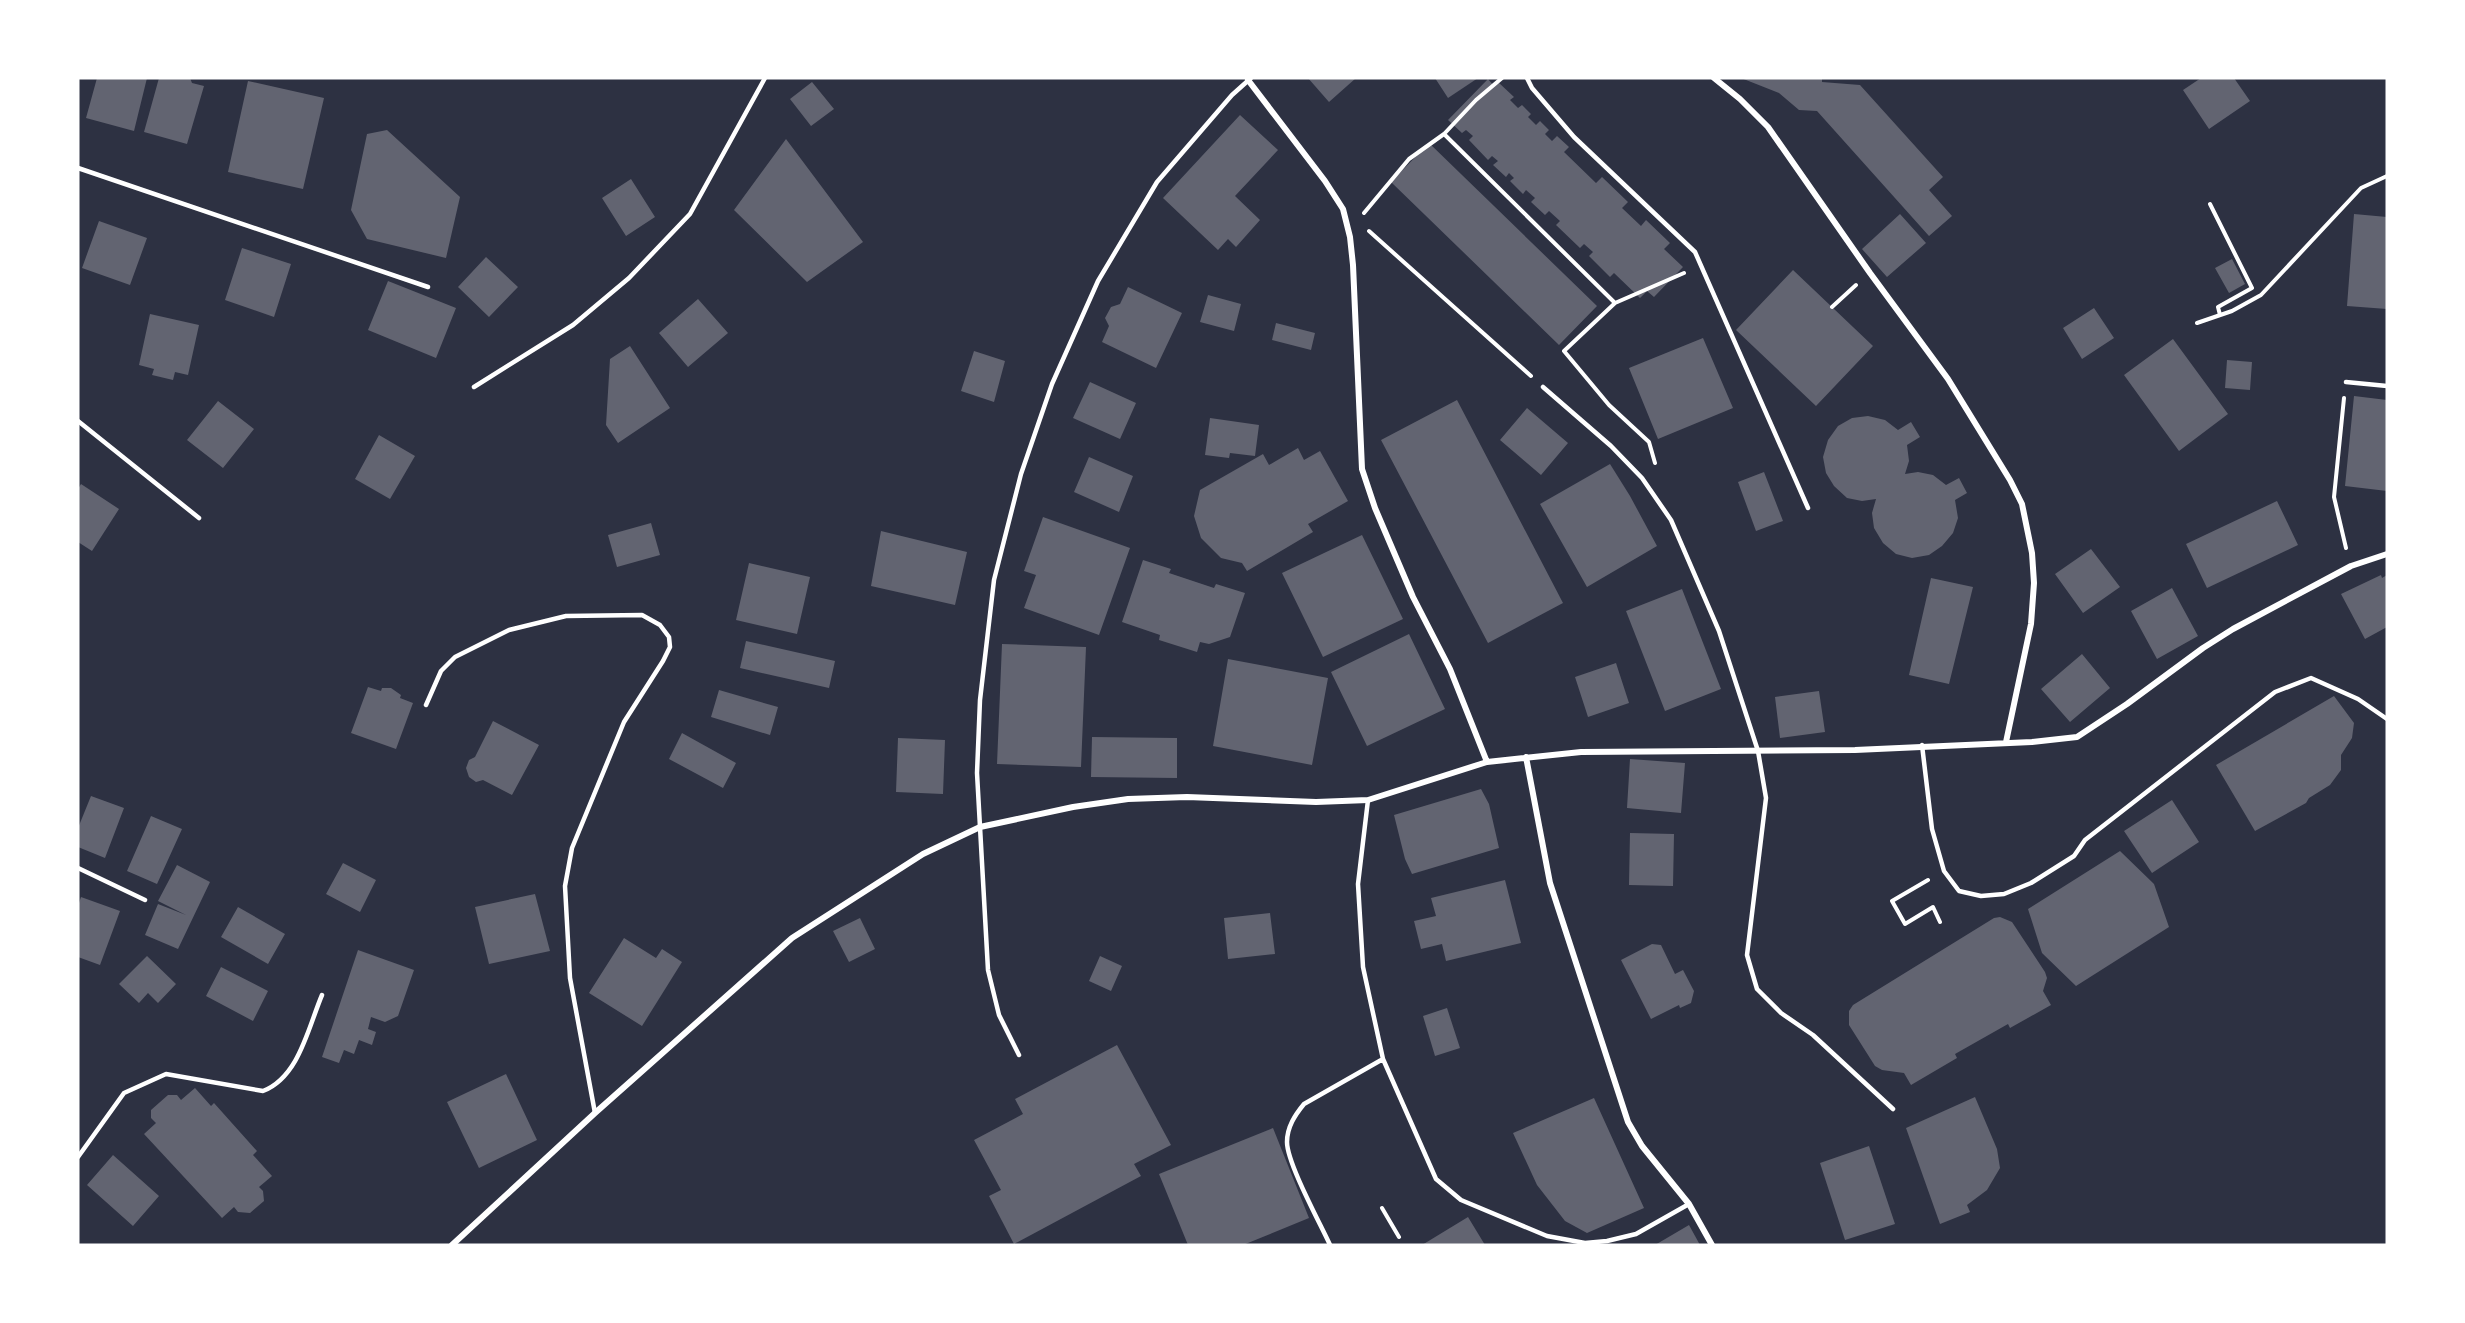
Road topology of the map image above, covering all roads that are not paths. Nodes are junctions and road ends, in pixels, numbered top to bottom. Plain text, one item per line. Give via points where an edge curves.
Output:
1 (765, 78) edge
2 (1527, 78) edge
3 (1714, 78) edge
4 (1250, 79) edge
5 (78, 168) edge
6 (428, 287) dead end
7 (2346, 382) road end
8 (2387, 386) edge
9 (474, 387) dead end
10 (1544, 387) road end
11 (78, 421) edge
12 (1808, 508) dead end
13 (199, 518) dead end
14 (2387, 554) edge
15 (426, 705) dead end
16 (2387, 718) edge
17 (2006, 742) junction
18 (1922, 746) junction
19 (1758, 751) junction
20 (1526, 757) junction
21 (1487, 762) junction
22 (1368, 800) junction
23 (980, 827) junction
24 (78, 868) edge
25 (145, 900) dead end
26 (322, 995) dead end
27 (1018, 1055) dead end
28 (1383, 1059) junction
29 (1893, 1109) dead end
30 (595, 1113) junction
31 (78, 1157) edge
32 (1689, 1204) junction
33 (452, 1245) edge
34 (1330, 1245) edge
35 (1713, 1245) edge

1 - 9 lane via 690,214 629,278 573,325
2 - 12 lane via 1574,137 1695,252
3 - 17 street via 1768,127 1948,379 2022,504 2034,583 2031,624
4 - 21 street via 1343,209 1353,265 1362,470 1413,597 1450,669
4 - 23 lane via 1157,182 1098,281 1052,384 1021,474 994,580 980,699
5 - 6 lane
7 - 8 lane
10 - 19 lane via 1642,478 1671,520 1719,631
11 - 13 lane
14 - 17 street via 2351,566 2203,648 2077,737
15 - 30 lane via 441,671 456,657 509,630 566,616 642,615 660,624 669,637 670,647 663,661 624,722 572,848 565,886 570,978
16 - 18 lane via 2358,699 2311,678 2275,693 2085,840 2074,856 2031,883 2004,894 1981,896 1959,891 1944,871 1932,829
17 - 18 street
18 - 19 street
19 - 20 street via 1581,752
19 - 29 lane via 1766,798 1747,955 1757,989
20 - 21 street
20 - 32 street via 1550,884 1628,1122 1642,1146
21 - 22 street
22 - 23 street via 1128,799
22 - 28 lane via 1358,884 1359,928 1363,967
23 - 27 lane via 988,970 999,1015
23 - 30 street via 923,854 792,938
24 - 25 lane
26 - 31 lane via 293,1064 274,1087 263,1091 166,1074 124,1093
28 - 32 lane via 1436,1179 1461,1200 1547,1236 1585,1243 1636,1234
28 - 34 lane via 1304,1104 1289,1129 1288,1149 1293,1164
30 - 33 street
32 - 35 street

